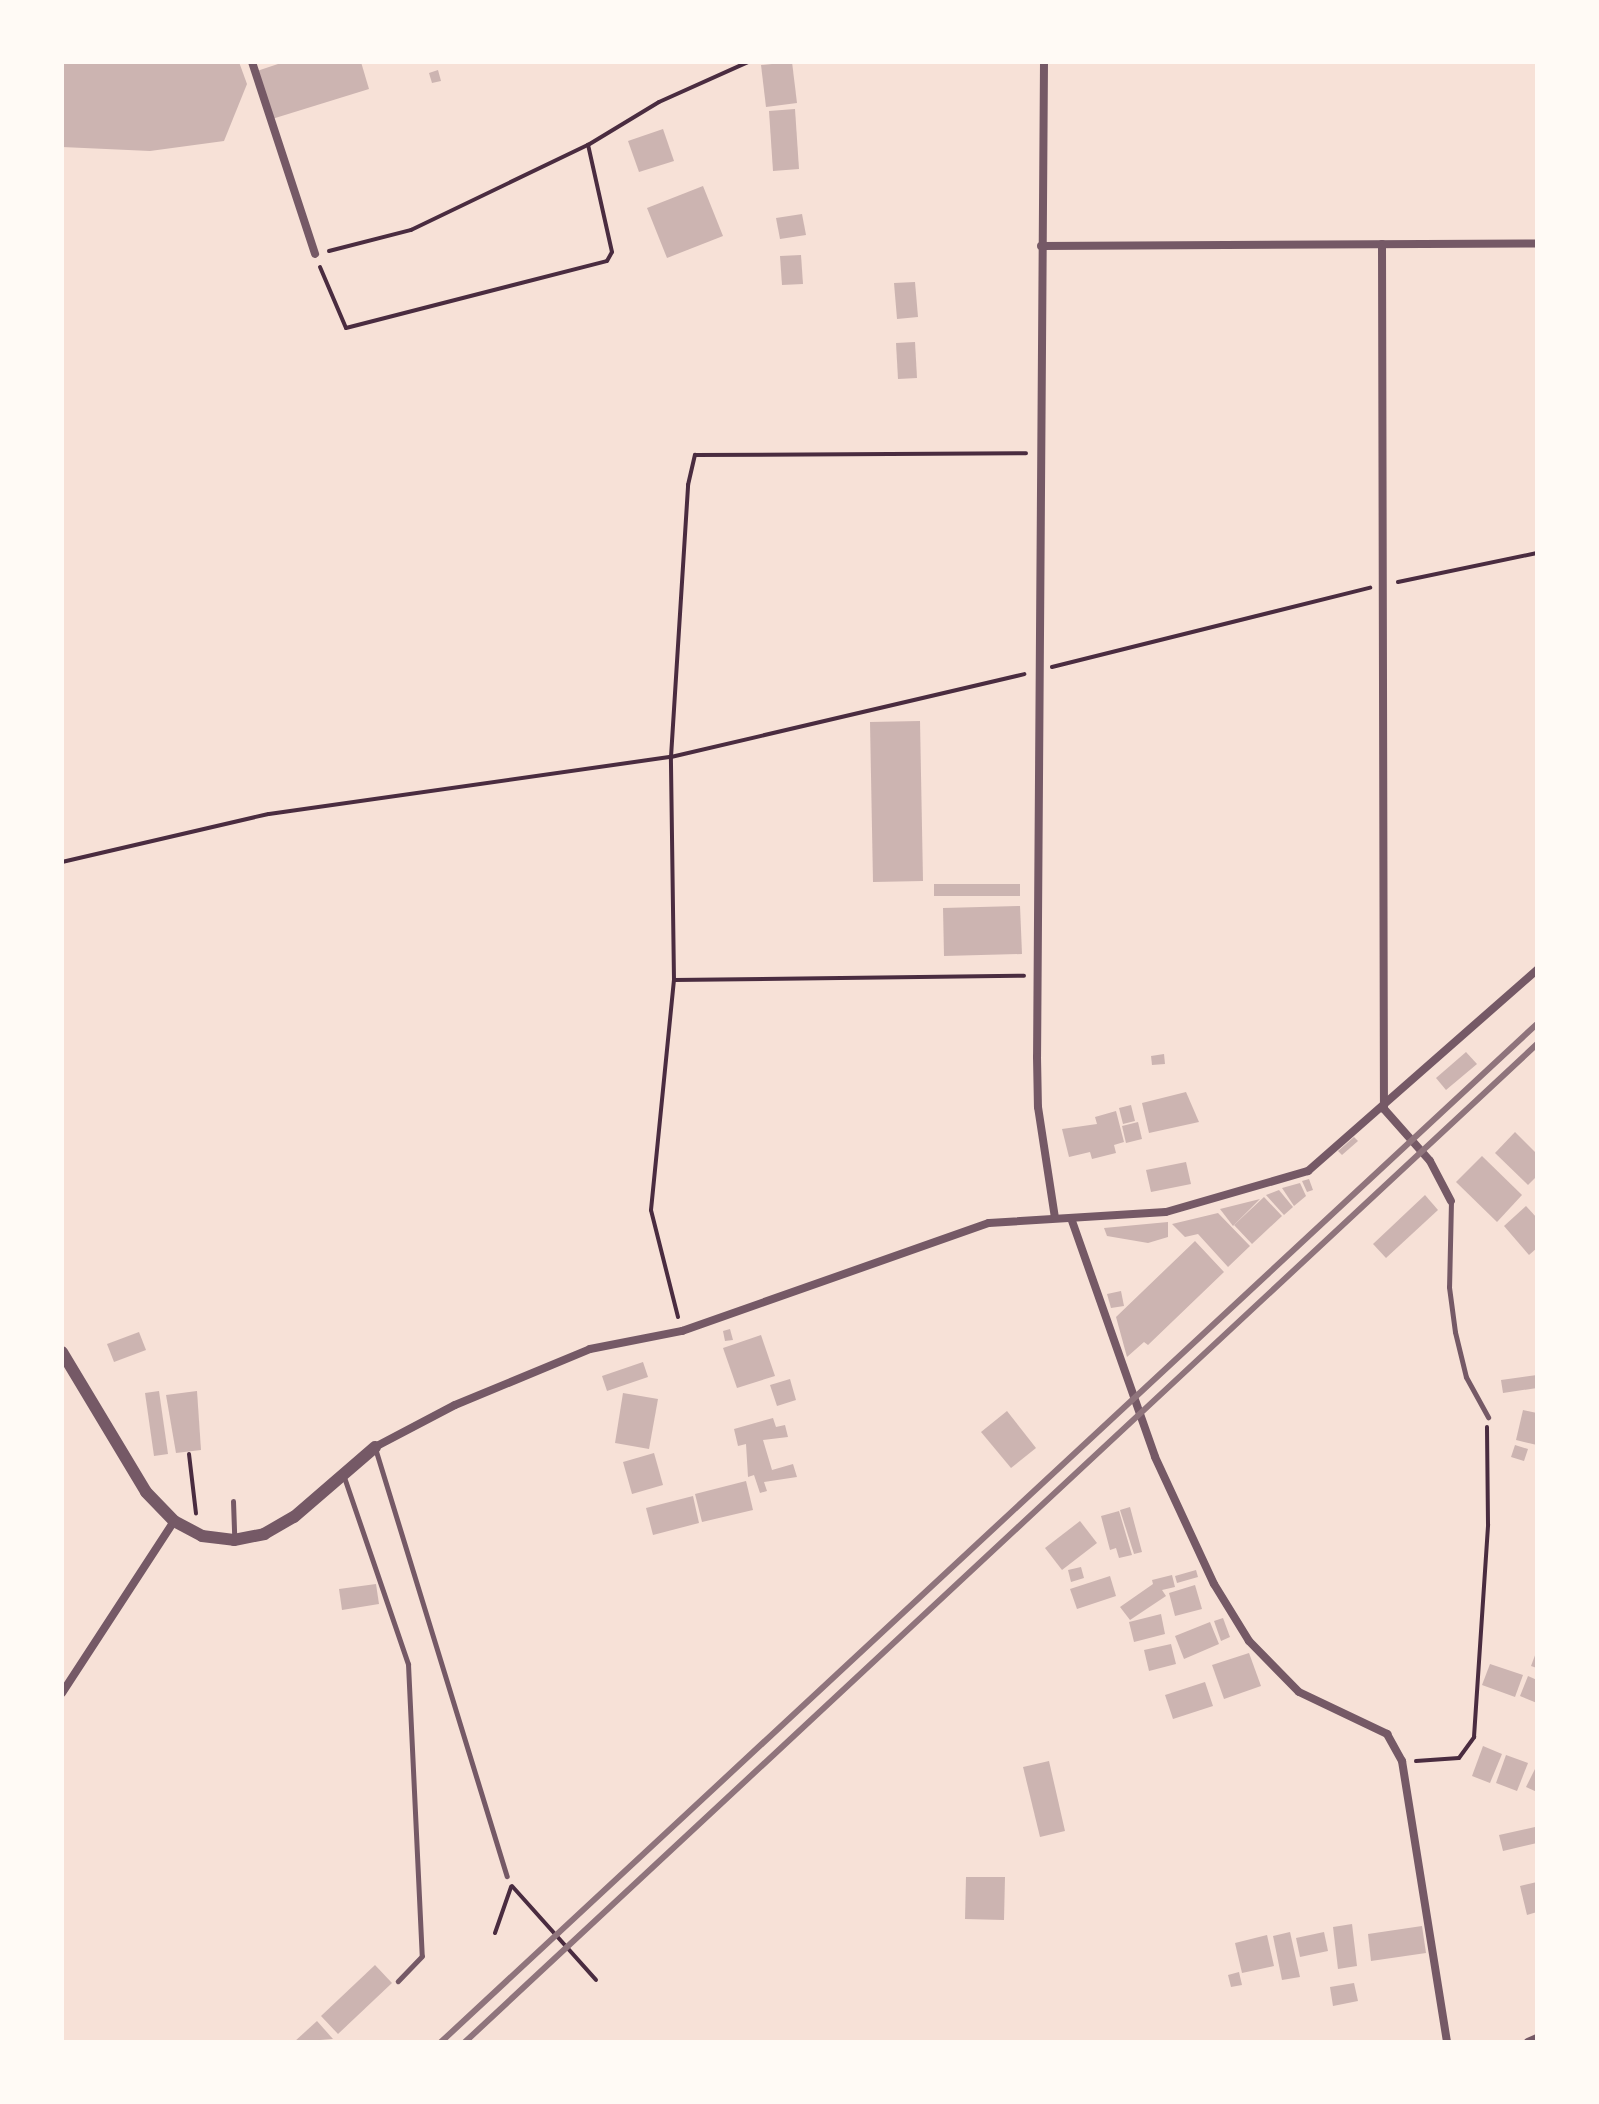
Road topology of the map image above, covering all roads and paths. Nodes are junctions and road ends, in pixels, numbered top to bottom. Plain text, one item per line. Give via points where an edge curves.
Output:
1 (252, 62) edge
2 (748, 62) edge
3 (1044, 62) edge
4 (588, 145) junction
5 (1537, 243) edge
6 (1382, 244) junction
7 (1041, 246) junction
8 (315, 254) junction
9 (1039, 453) junction
10 (1537, 553) edge
11 (1382, 585) junction
12 (1039, 670) junction
13 (671, 757) junction
14 (62, 862) edge
15 (1537, 970) edge
16 (1038, 976) junction
17 (674, 980) junction
18 (1384, 1109) junction
19 (1451, 1201) joint
20 (1055, 1218) junction
21 (1071, 1218) junction
22 (682, 1331) junction
23 (62, 1352) edge
24 (1488, 1417) joint
25 (375, 1447) junction
26 (189, 1454) dead end
27 (344, 1477) junction
28 (233, 1501) dead end
29 (195, 1507) dead end
30 (174, 1521) junction
31 (234, 1540) junction
32 (62, 1693) edge
33 (1402, 1761) junction
34 (507, 1876) dead end
35 (495, 1933) dead end
36 (596, 1980) dead end
37 (398, 1981) dead end
38 (1537, 2038) edge
39 (1447, 2042) edge
40 (1528, 2042) edge

1 - 8 street
2 - 4 path via 659,102
3 - 7 street
4 - 8 path via 411,230
4 - 8 path via 612,252 607,261 346,328
5 - 6 street
6 - 7 street
6 - 11 street
7 - 9 street
9 - 12 street
9 - 13 path via 695,455 688,485
10 - 11 path
11 - 12 path
11 - 18 street
12 - 13 path
12 - 16 street
13 - 14 path via 269,814
13 - 17 path
15 - 18 street
16 - 17 path
16 - 20 street via 1038,1107
17 - 22 path via 651,1210
18 - 19 street via 1430,1161
18 - 21 street via 1308,1171 1166,1212
19 - 24 lane via 1449,1287 1455,1332 1466,1377
20 - 21 street
20 - 22 street via 989,1223
21 - 33 street via 1155,1457 1214,1584 1249,1641 1299,1692 1387,1734
22 - 25 street via 590,1349 455,1405
23 - 30 street via 146,1492
24 - 33 path via 1488,1524 1474,1737 1459,1758
25 - 27 street
25 - 34 lane
26 - 29 path
27 - 31 street via 294,1517 264,1534
27 - 37 lane via 408,1664 422,1956
28 - 31 lane
30 - 31 street via 202,1536
30 - 32 street
33 - 39 street
35 - 36 path via 513,1888
38 - 40 street

